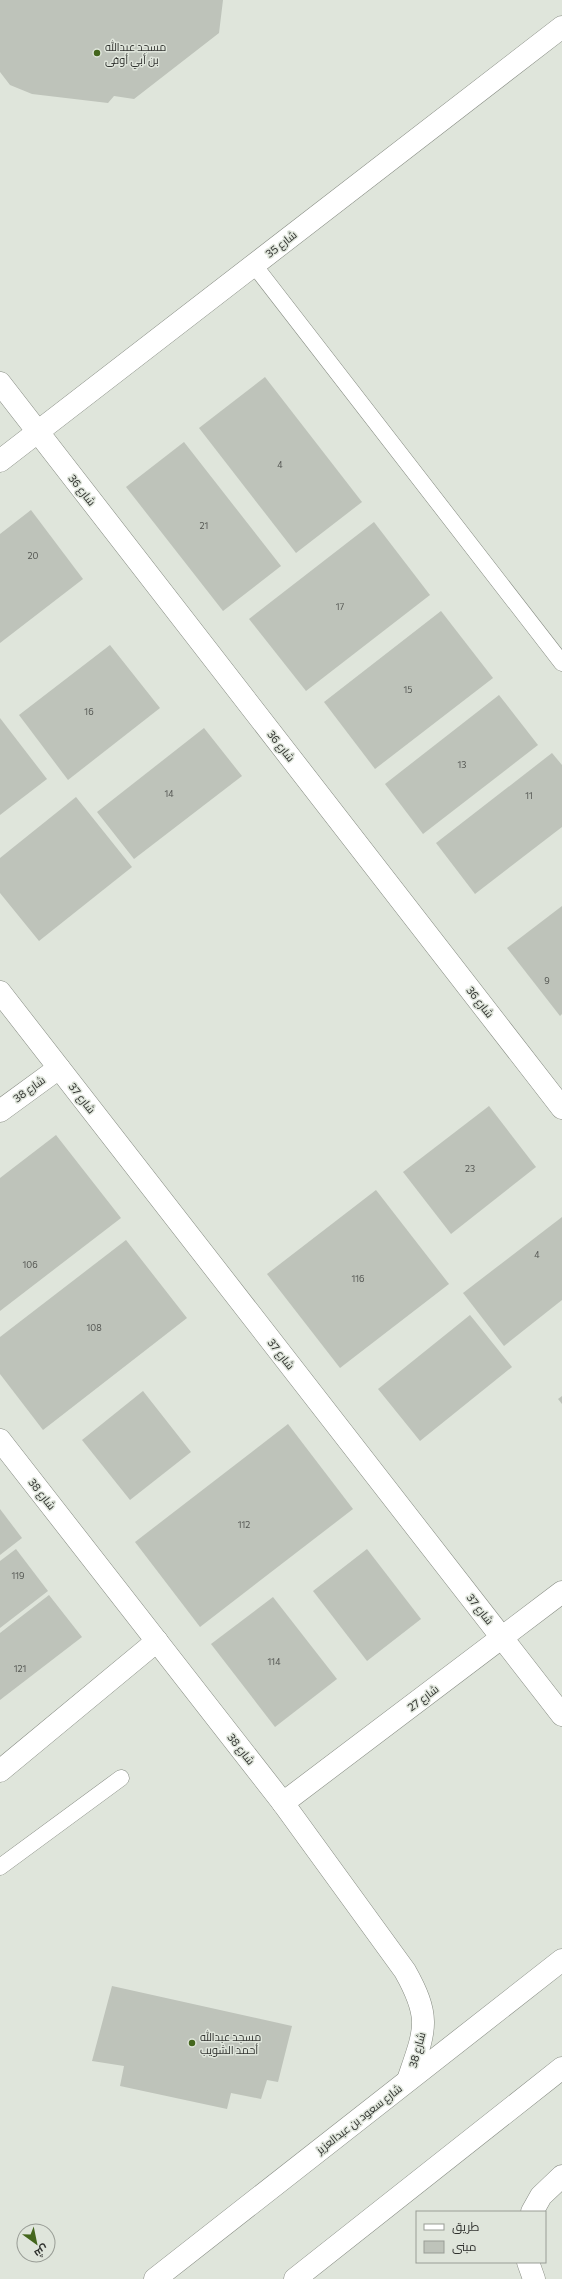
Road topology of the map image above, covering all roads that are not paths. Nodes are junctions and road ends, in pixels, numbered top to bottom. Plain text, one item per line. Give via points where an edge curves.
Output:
1 (562, 27) edge
2 (254, 265) junction
3 (0, 383) edge
4 (38, 432) junction
5 (0, 462) edge
6 (562, 663) edge
7 (0, 992) edge
8 (59, 1068) junction
9 (562, 1108) edge
10 (0, 1111) edge
11 (0, 1440) edge
12 (562, 1592) edge
13 (502, 1639) junction
14 (157, 1641) junction
15 (562, 1715) edge
16 (0, 1771) edge
17 (121, 1778) dead end
18 (283, 1803) junction
19 (0, 1867) edge
20 (562, 1960) edge
21 (562, 2068) edge
22 (408, 2080) junction
23 (562, 2176) edge
24 (533, 2211) edge
25 (528, 2263) edge
26 (155, 2279) edge
27 (295, 2279) edge
28 (534, 2279) edge

1 - 2 street, شارع 35
2 - 4 street, شارع 35
2 - 6 lane
3 - 4 street, شارع 36
4 - 5 street, شارع 35
4 - 9 street, شارع 36
7 - 8 street, شارع 37
8 - 10 street, شارع 38
8 - 13 street, شارع 37
11 - 14 street, شارع 38
12 - 13 street, شارع 27
13 - 15 street, شارع 37
13 - 18 street, شارع 27
14 - 16 street
14 - 18 street, شارع 38
17 - 19 lane
18 - 22 street, شارع 38 via 405,1971 418,1994 424,2024 422,2039
20 - 22 street, شارع سعود بن عبدالعزيز
21 - 27 street
22 - 26 street, شارع سعود بن عبدالعزيز
23 - 24 street via 541,2196
25 - 28 street

